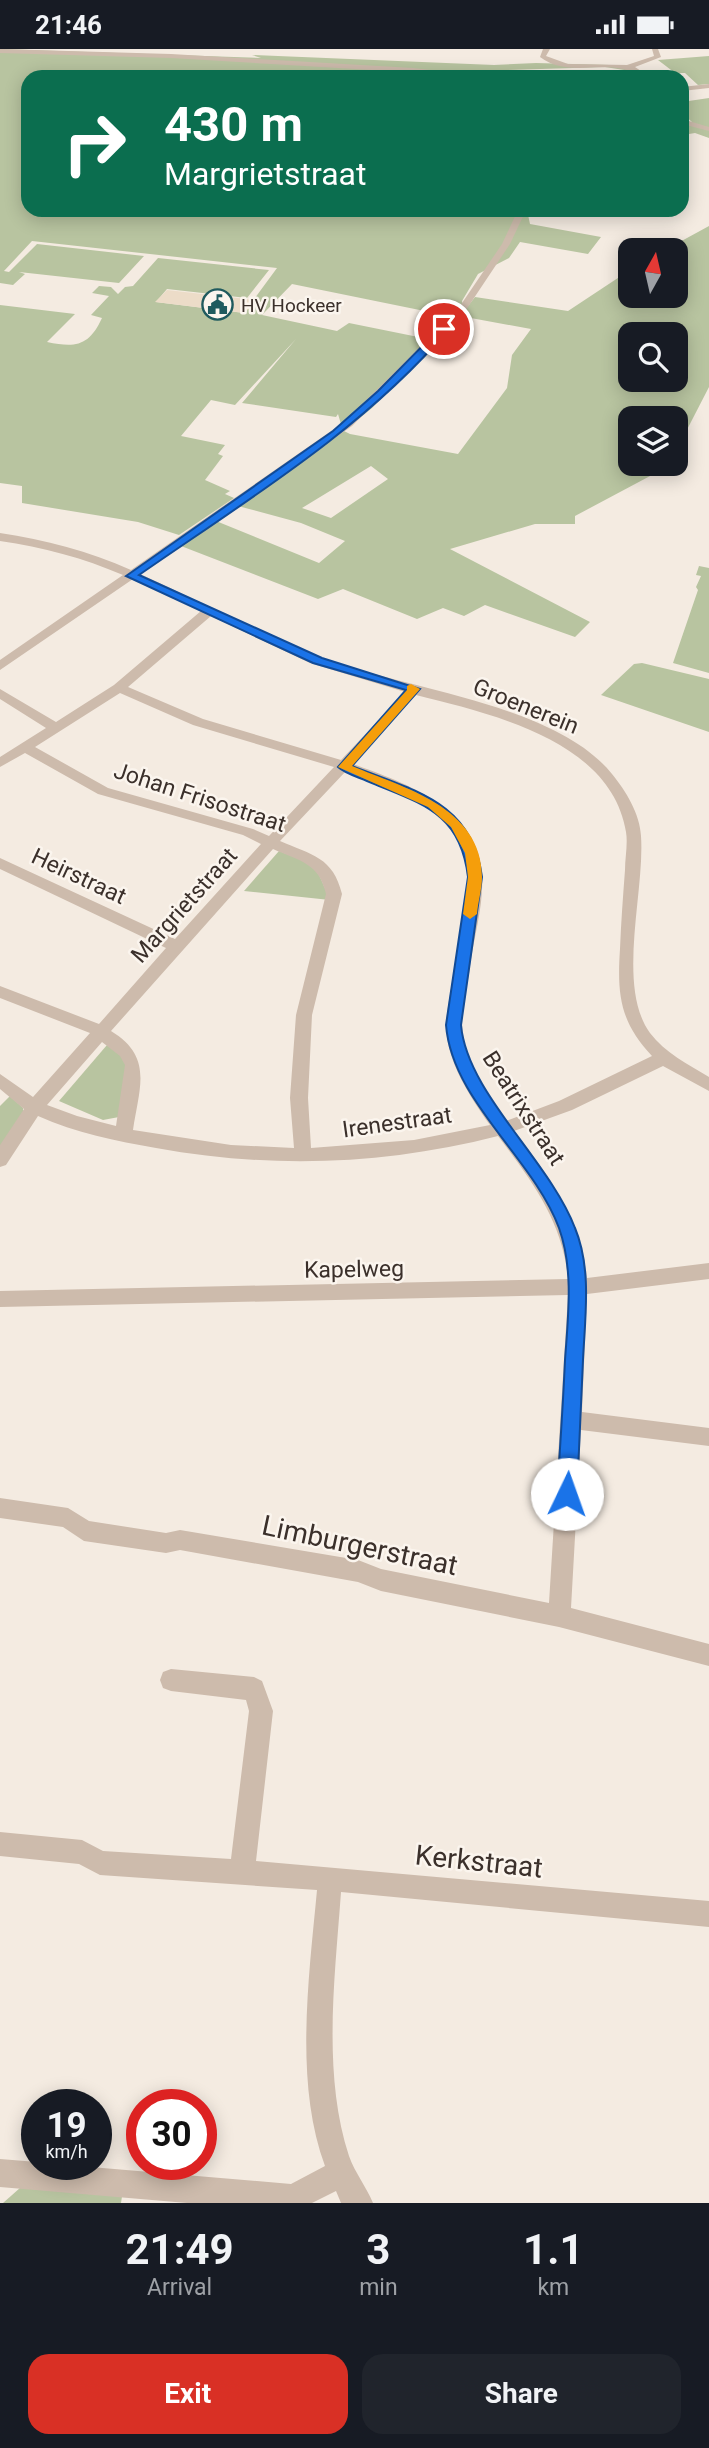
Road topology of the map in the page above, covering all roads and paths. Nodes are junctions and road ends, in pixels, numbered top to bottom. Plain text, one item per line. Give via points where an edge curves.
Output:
1 (547, 49) edge
2 (655, 49) edge
3 (0, 51) edge
4 (629, 67) junction
5 (410, 70) edge
6 (634, 70) edge
7 (709, 86) edge
8 (689, 88) edge
9 (689, 121) edge
10 (708, 128) edge
11 (519, 217) edge
12 (0, 537) edge
13 (0, 544) edge
14 (49, 546) junction
15 (131, 576) junction
16 (208, 612) junction
17 (0, 666) edge
18 (119, 688) junction
19 (414, 689) junction
20 (0, 694) edge
21 (56, 728) junction
22 (26, 748) junction
23 (0, 763) edge
24 (344, 767) junction
25 (271, 842) junction
26 (0, 863) edge
27 (177, 947) junction
28 (0, 992) edge
29 (102, 1031) junction
30 (664, 1058) junction
31 (0, 1080) edge
32 (709, 1085) edge
33 (36, 1107) junction
34 (503, 1129) junction
35 (124, 1135) junction
36 (303, 1155) junction
37 (0, 1160) edge
38 (709, 1271) edge
39 (578, 1287) junction
40 (0, 1299) edge
41 (572, 1420) junction
42 (709, 1437) edge
43 (0, 1508) edge
44 (559, 1616) junction
45 (709, 1655) edge
46 (171, 1680) dead end
47 (0, 1844) edge
48 (242, 1874) junction
49 (330, 1878) junction
50 (709, 1914) edge
51 (343, 2172) junction
52 (0, 2173) edge
53 (359, 2203) edge

1 - 4 street via 543,57 558,64
2 - 4 street via 658,57
3 - 5 street
4 - 6 street
7 - 8 street
9 - 10 street
11 - 15 street via 461,311 363,410
12 - 14 street
13 - 14 street
14 - 15 street, Groenerein
15 - 16 street, Groenerein
15 - 17 street
16 - 18 street
16 - 19 street, Groenerein via 318,661
18 - 21 street
18 - 24 street, Beatrixstraat via 194,721
19 - 24 street, Margrietstraat
19 - 30 street, Groenerein via 551,735 590,759 616,787 634,835 628,1004 643,1036
20 - 21 street
21 - 22 street
22 - 23 street
22 - 25 street, Johan Frisostraat via 103,791
24 - 25 street, Margrietstraat
24 - 34 street, Beatrixstraat via 432,804 465,837 475,877 455,1041 472,1083
25 - 27 street, Margrietstraat
25 - 36 street, Johan Frisostraat via 321,865 334,894 304,1015 299,1098
26 - 27 street, Heirstraat
27 - 29 street, Margrietstraat
28 - 29 street
29 - 33 street, Margrietstraat
29 - 35 street via 131,1057 133,1065
30 - 32 street, Groenerein
30 - 34 street, Irenestraat via 563,1107
31 - 33 street, Irenestraat
33 - 35 street, Irenestraat via 80,1125
33 - 37 street, Margrietstraat
34 - 36 street, Irenestraat via 393,1151
34 - 39 street, Beatrixstraat via 560,1211 569,1231
35 - 36 street, Irenestraat via 186,1148
38 - 39 street, Kapelweg
39 - 40 street, Kapelweg
39 - 41 street, Beatrixstraat
41 - 42 street
41 - 44 street, Beatrixstraat
43 - 44 street, Limburgerstraat via 68,1518 84,1531 166,1543 180,1540 358,1571 381,1580
44 - 45 street, Limburgerstraat
46 - 48 street via 254,1689 261,1711
47 - 48 street, Kerkstraat via 82,1852 100,1863
48 - 49 street, Kerkstraat
49 - 50 street, Kerkstraat
49 - 51 street via 322,1979 322,2084 333,2149
51 - 52 street via 293,2198
51 - 53 street

